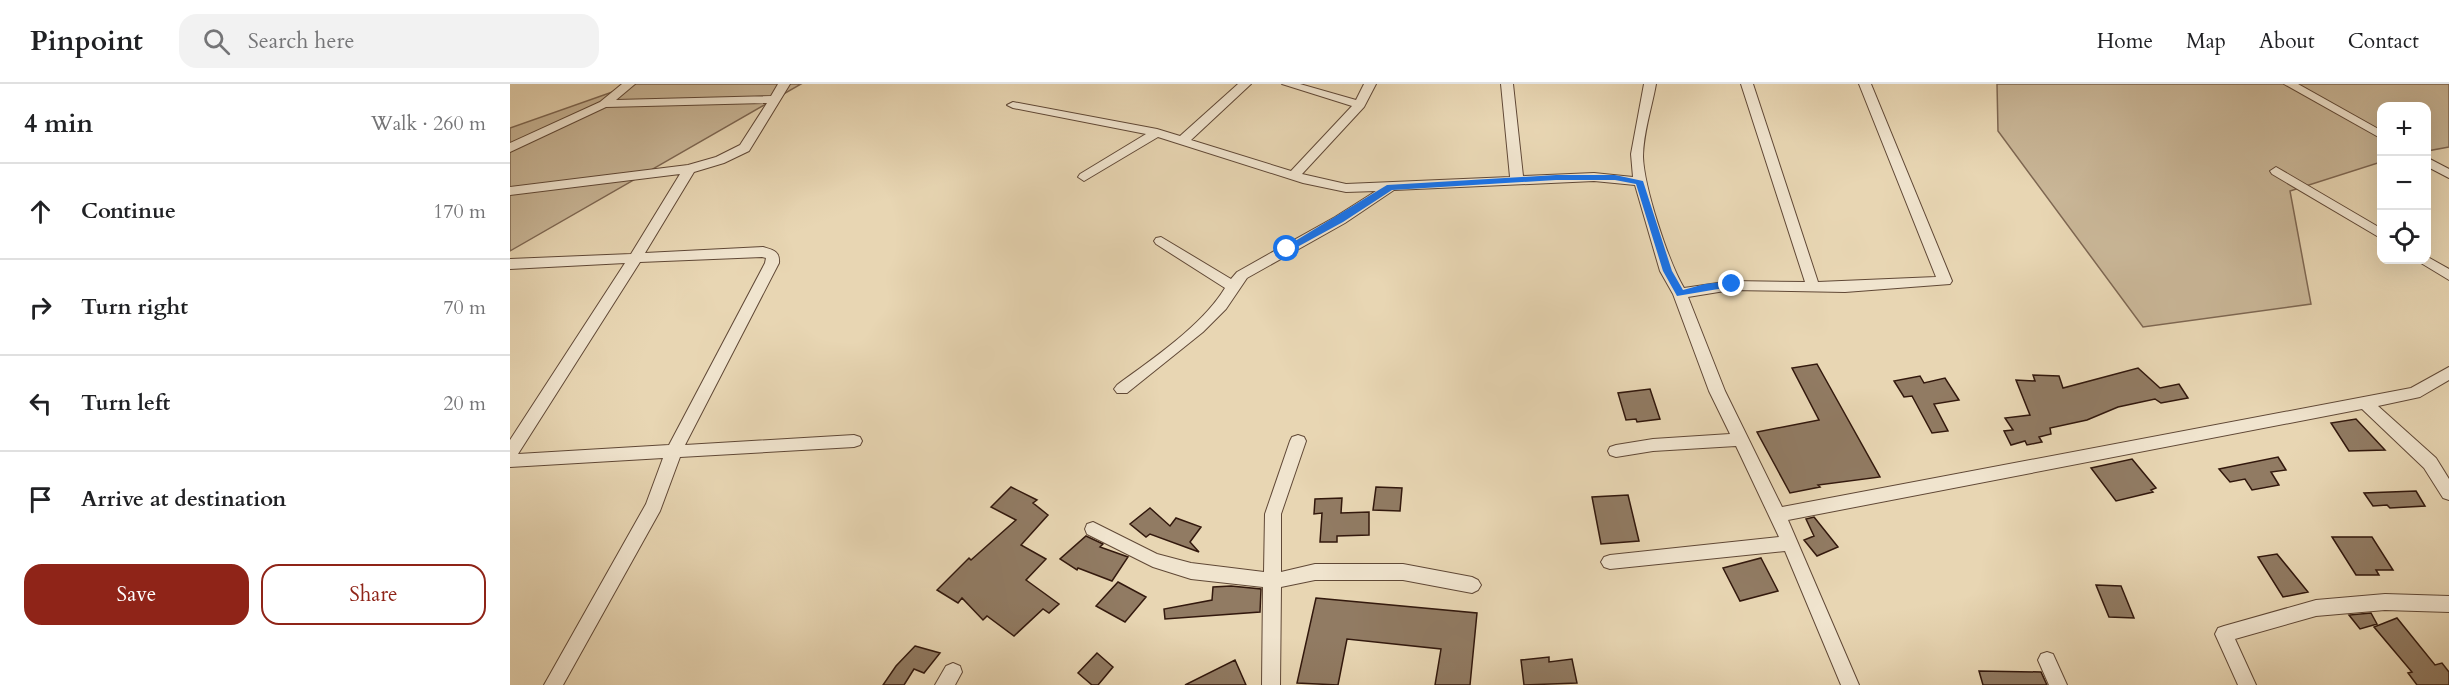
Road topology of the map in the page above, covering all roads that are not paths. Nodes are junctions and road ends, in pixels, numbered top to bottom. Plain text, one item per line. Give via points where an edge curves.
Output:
1 (629, 84) edge
2 (784, 84) edge
3 (1245, 84) edge
4 (1287, 84) edge
5 (1370, 84) edge
6 (1507, 84) edge
7 (1650, 84) edge
8 (1747, 84) edge
9 (1865, 84) edge
10 (2290, 84) edge
11 (775, 99) junction
12 (604, 104) junction
13 (1013, 105) dead end
14 (1360, 105) junction
15 (1157, 133) junction
16 (2377, 133) edge
17 (1182, 141) junction
18 (510, 148) edge
19 (2431, 163) edge
20 (689, 169) junction
21 (2276, 171) dead end
22 (2449, 174) edge
23 (1293, 176) junction
24 (1084, 177) dead end
25 (1516, 180) junction
26 (1640, 182) junction
27 (1390, 187) junction
28 (510, 191) edge
29 (2377, 232) edge
30 (1161, 241) dead end
31 (635, 259) junction
32 (510, 264) edge
33 (2430, 264) edge
34 (2449, 275) edge
35 (1232, 286) junction
36 (1813, 287) junction
37 (1680, 294) junction
38 (2449, 373) edge
39 (1122, 389) dead end
40 (2365, 403) junction
41 (1741, 439) junction
42 (854, 441) dead end
43 (1298, 441) dead end
44 (674, 451) junction
45 (1616, 451) dead end
46 (510, 453) edge
47 (510, 461) edge
48 (2449, 493) edge
49 (1778, 515) junction
50 (1093, 529) dead end
51 (1789, 543) junction
52 (1610, 562) dead end
53 (1272, 581) junction
54 (1472, 585) dead end
55 (2449, 604) edge
56 (2047, 660) dead end
57 (553, 685) edge
58 (1271, 685) edge
59 (1850, 685) edge
60 (2058, 685) edge
61 (2247, 685) edge

1 - 12 street
2 - 11 street
3 - 17 street
4 - 14 street
5 - 14 street
6 - 25 street
7 - 26 street via 1637,154
8 - 36 street
9 - 36 street via 1945,281
10 - 16 street
11 - 12 street
11 - 20 street via 745,148
12 - 18 street
13 - 15 street
14 - 23 street
15 - 17 street
15 - 24 street
17 - 23 street
19 - 22 street
20 - 28 street
20 - 31 street
21 - 29 street
23 - 27 street via 1346,188
25 - 26 street via 1594,177
25 - 27 street
26 - 37 street via 1667,271
27 - 35 street via 1242,275
30 - 35 street
31 - 32 street
31 - 44 street via 763,252 774,256
31 - 46 street
33 - 34 street
35 - 39 street via 1224,302 1180,345
36 - 37 street via 1732,284
37 - 41 street via 1717,391
38 - 40 street via 2415,393
40 - 48 street via 2430,463
40 - 49 street
41 - 45 street
41 - 49 street
42 - 44 street
43 - 53 street via 1273,514
44 - 47 street
44 - 57 street via 654,506
49 - 51 street
50 - 53 street via 1153,560 1191,571
51 - 52 street
51 - 59 street
53 - 54 street via 1315,573 1403,572
53 - 58 street
55 - 61 street via 2385,602 2316,608 2224,634
56 - 60 street

